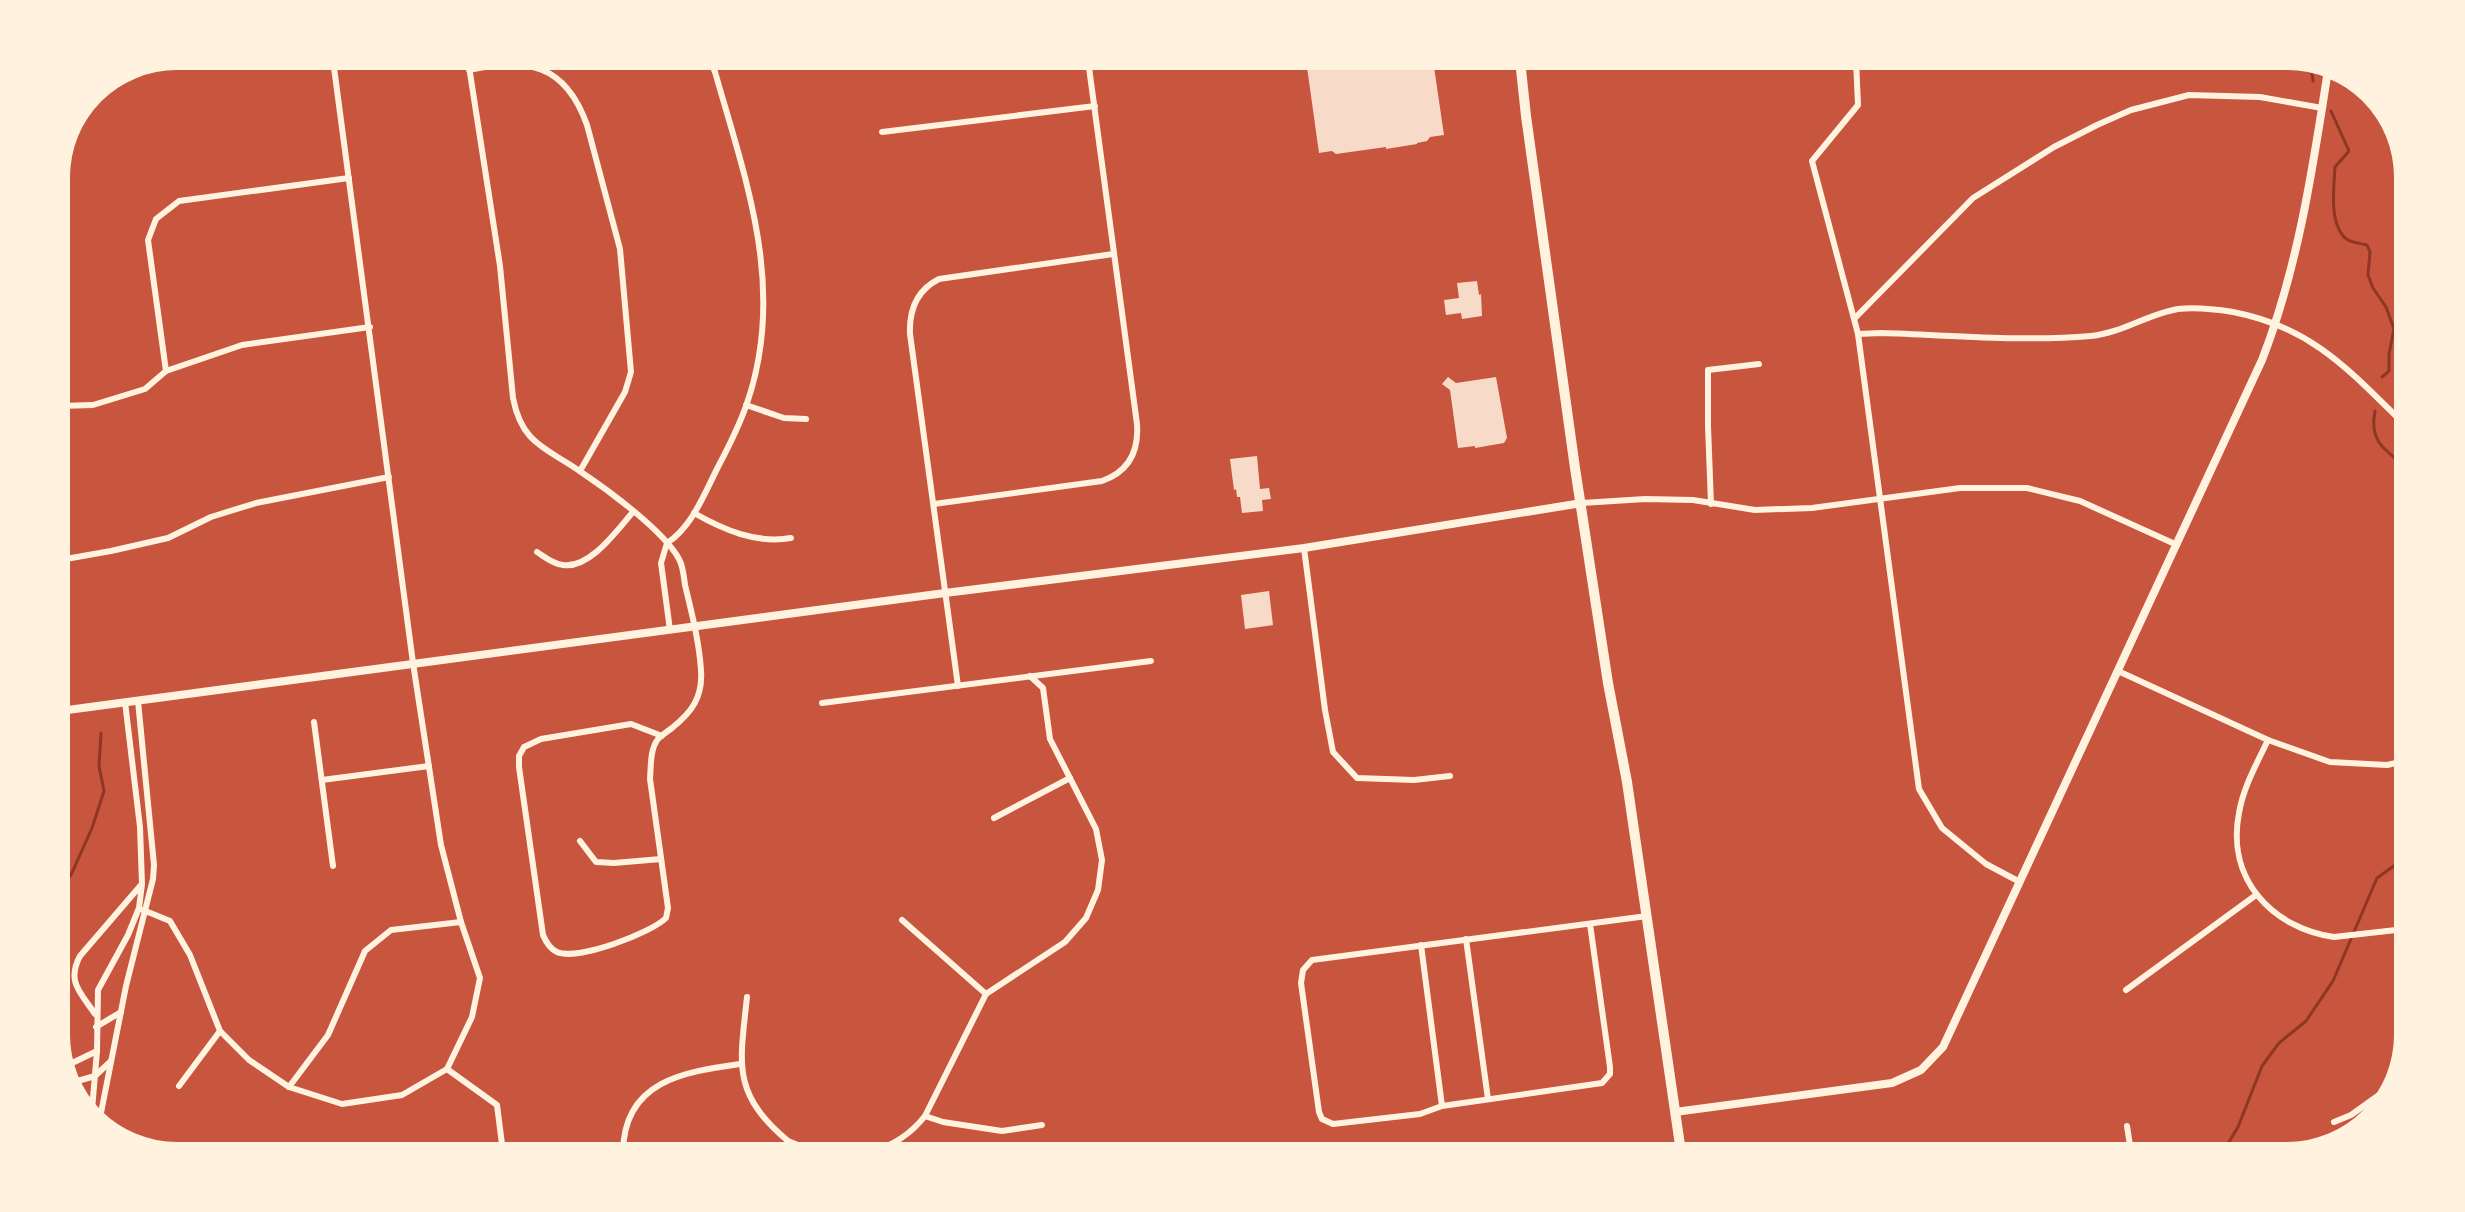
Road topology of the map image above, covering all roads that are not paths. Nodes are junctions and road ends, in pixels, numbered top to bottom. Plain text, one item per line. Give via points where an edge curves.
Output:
1 (334, 70) edge
2 (469, 70) edge
3 (543, 70) edge
4 (713, 70) edge
5 (1090, 70) edge
6 (1521, 70) edge
7 (1856, 70) edge
8 (2327, 78) edge
9 (1095, 106) junction
10 (2322, 108) junction
11 (882, 132) dead end
12 (349, 178) junction
13 (1113, 254) junction
14 (1855, 318) junction
15 (2277, 324) junction
16 (370, 327) junction
17 (1858, 334) junction
18 (1759, 364) dead end
19 (166, 371) junction
20 (746, 405) junction
21 (71, 406) edge
22 (2394, 414) edge
23 (806, 419) dead end
24 (580, 471) junction
25 (389, 477) junction
26 (1882, 499) junction
27 (1582, 503) junction
28 (934, 504) junction
29 (1711, 504) junction
30 (633, 512) junction
31 (694, 513) junction
32 (791, 538) dead end
33 (667, 543) junction
34 (2175, 544) junction
35 (1304, 548) junction
36 (537, 552) dead end
37 (71, 558) edge
38 (945, 593) junction
39 (695, 626) junction
40 (670, 630) junction
41 (1151, 661) dead end
42 (413, 663) junction
43 (2118, 671) junction
44 (1030, 676) junction
45 (958, 686) junction
46 (138, 701) junction
47 (125, 702) junction
48 (822, 703) dead end
49 (71, 709) edge
50 (314, 722) dead end
51 (662, 736) junction
52 (2268, 740) junction
53 (2394, 763) edge
54 (429, 766) junction
55 (1450, 776) dead end
56 (1070, 778) junction
57 (322, 780) junction
58 (994, 818) dead end
59 (580, 841) dead end
60 (661, 859) junction
61 (333, 866) dead end
62 (2018, 881) junction
63 (142, 884) junction
64 (2256, 895) junction
65 (142, 909) junction
66 (1647, 916) junction
67 (902, 920) dead end
68 (461, 922) junction
69 (1590, 924) junction
70 (2394, 929) edge
71 (1466, 939) junction
72 (1421, 945) junction
73 (2126, 990) dead end
74 (986, 994) junction
75 (747, 998) dead end
76 (121, 1012) junction
77 (96, 1016) junction
78 (96, 1027) junction
79 (220, 1031) junction
80 (97, 1051) junction
81 (113, 1059) junction
82 (74, 1062) edge
83 (740, 1064) junction
84 (447, 1069) junction
85 (95, 1076) junction
86 (81, 1081) edge
87 (180, 1086) dead end
88 (288, 1087) junction
89 (93, 1099) edge
90 (1488, 1099) junction
91 (2371, 1101) edge
92 (1442, 1106) junction
93 (102, 1110) edge
94 (1675, 1112) junction
95 (925, 1116) junction
96 (2334, 1122) dead end
97 (1042, 1125) dead end
98 (2127, 1126) dead end
99 (788, 1141) edge
100 (502, 1142) edge
101 (625, 1142) edge
102 (896, 1142) edge
103 (1680, 1142) edge
104 (2129, 1142) edge

1 - 12 street
2 - 24 street via 500,266 518,417 539,447
3 - 24 street via 565,87 585,118 616,229 631,372 625,392
4 - 20 street via 752,203 761,255 762,340
5 - 9 street
6 - 27 main road
7 - 14 street via 1858,105 1812,160
8 - 10 street
9 - 11 street
9 - 13 street
10 - 14 street via 2260,97 2208,94 2174,97 2122,114 2054,147 1973,198
10 - 15 street
12 - 16 street
12 - 19 street via 179,201 156,219 148,240
13 - 28 street via 939,279 920,293 910,315 910,334
13 - 28 street via 1138,434 1126,467 1110,478 1088,485
14 - 17 street
15 - 17 street via 2200,307 2169,311 2092,336
15 - 22 street via 2336,358
15 - 34 street
16 - 19 street via 242,345
16 - 25 street
17 - 26 street
18 - 29 street via 1708,370
19 - 21 street via 145,389 93,405
20 - 23 street via 784,418
20 - 31 street
24 - 30 street
25 - 37 street via 256,503 211,517 168,538
25 - 42 street
26 - 29 street via 1755,510
26 - 34 street via 1960,488 2027,488 2080,501
26 - 62 street via 1919,789 1942,828 1986,864
27 - 29 street via 1645,499
27 - 35 street
27 - 66 main road
28 - 38 street
30 - 33 street
30 - 36 street via 600,549 580,562 561,565
31 - 32 street via 754,538
31 - 33 street via 685,529
33 - 39 street via 680,560
33 - 40 street via 661,563
34 - 43 street
35 - 38 street
35 - 55 street via 1333,752 1357,778 1414,780
38 - 39 street
38 - 45 street
39 - 40 street
39 - 51 street via 700,693 688,715
40 - 42 street
41 - 44 street
42 - 46 street
42 - 54 street
43 - 52 street
43 - 62 street
44 - 45 street
44 - 56 street via 1043,688 1050,739
45 - 48 street
46 - 47 street
46 - 65 street via 154,865
47 - 49 street
47 - 63 street via 140,826
50 - 57 street
51 - 60 street via 653,749 650,778
51 - 60 street via 631,724 541,739 524,747 519,756 543,935 556,952 583,953 666,918
52 - 53 street via 2330,762
52 - 64 street via 2238,821 2240,854
54 - 57 street
54 - 68 street via 441,845
56 - 58 street
56 - 74 street via 1090,815 1100,845 1101,875 1093,906 1065,942
57 - 61 street
59 - 60 street via 596,862
62 - 94 street via 1950,1034 1921,1070 1876,1086
63 - 65 street
63 - 77 street via 75,965 75,986
64 - 70 street via 2284,921 2317,934 2334,937
64 - 73 street
65 - 76 street
65 - 77 street via 98,990
65 - 79 street via 170,921 190,955
66 - 69 street
66 - 94 main road
67 - 74 street
68 - 84 street via 480,978 472,1017
68 - 88 street via 391,930 365,951 328,1035
69 - 71 street
69 - 90 street via 1610,1074 1602,1083
71 - 72 street
71 - 90 street
72 - 92 street
72 - 92 street via 1312,960 1303,970 1301,983 1322,1119 1333,1124 1420,1114
74 - 95 street
75 - 83 street
76 - 78 street
76 - 81 street
77 - 78 street
78 - 80 street
79 - 87 street
79 - 88 street via 249,1060
80 - 82 street
80 - 85 street
81 - 85 street
81 - 93 street
83 - 99 street via 753,1102 763,1118
83 - 101 street via 669,1078 657,1085 640,1099 627,1126
84 - 88 street via 402,1095 342,1104
84 - 100 street via 496,1105
85 - 86 street
85 - 89 street
90 - 92 street
91 - 96 street
94 - 103 main road
95 - 97 street via 1002,1131
95 - 102 street
98 - 104 street

